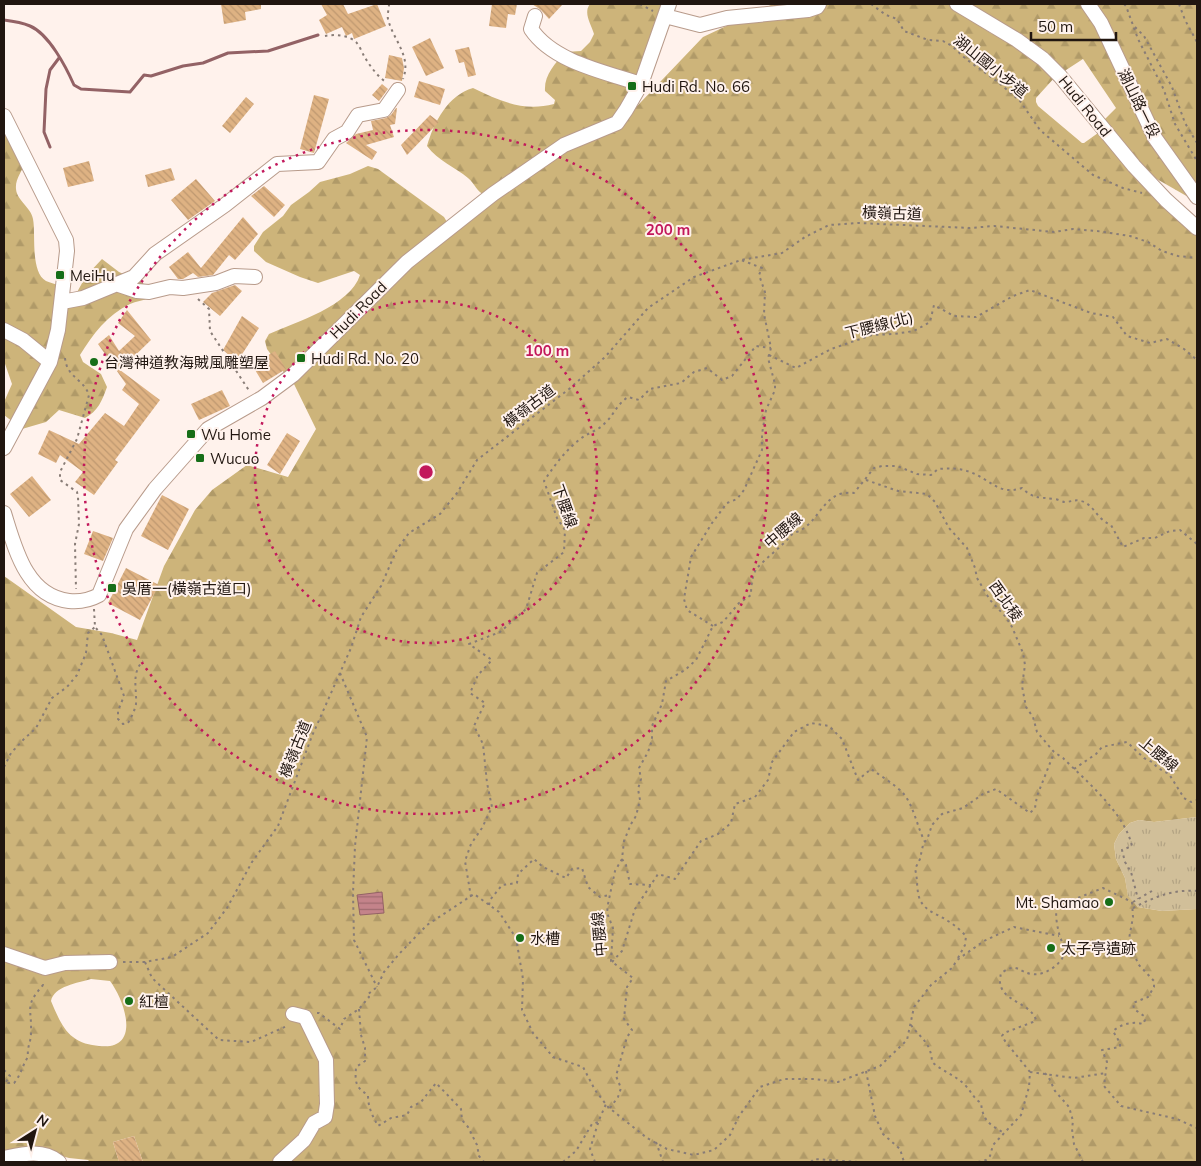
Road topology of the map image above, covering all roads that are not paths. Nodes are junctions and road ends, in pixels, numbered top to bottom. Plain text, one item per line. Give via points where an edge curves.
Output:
1 (819, 4) edge
2 (957, 4) edge
3 (1088, 4) edge
4 (667, 10) edge
5 (535, 16) dead end
6 (641, 84) junction
7 (398, 90) road end
8 (4, 116) edge
9 (1197, 197) edge
10 (1197, 228) edge
11 (255, 277) dead end
12 (116, 284) junction
13 (62, 302) junction
14 (4, 330) edge
15 (50, 362) junction
16 (4, 448) edge
17 (4, 513) edge
18 (4, 954) edge
19 (110, 962) road end
20 (299, 1015) road end
21 (4, 1158) edge
22 (59, 1162) edge
23 (280, 1162) edge

1 - 4 street via 808,10 727,18 700,26
2 - 10 street, Hudi Road via 1043,59 1134,166
3 - 9 street, 湖山路一段 via 1101,23 1154,138
4 - 6 street, Hudi Road
5 - 6 street via 531,30 538,40 565,58
6 - 17 street, Hudi Road via 617,123 564,146 493,194 407,262 293,375 262,398 208,428 155,489 126,529 98,595 76,602 53,597 32,582 19,557
7 - 12 street via 384,110 358,115 348,132 334,139 318,162 276,164 155,254 134,277
8 - 13 street via 66,240
11 - 12 street via 234,276 216,283 149,292
12 - 13 street via 83,298
13 - 15 street
14 - 15 street via 23,340
15 - 16 street
18 - 19 street via 45,968
20 - 23 street via 326,1060 327,1104 325,1117 314,1123 304,1140
21 - 22 street via 28,1152 52,1157

